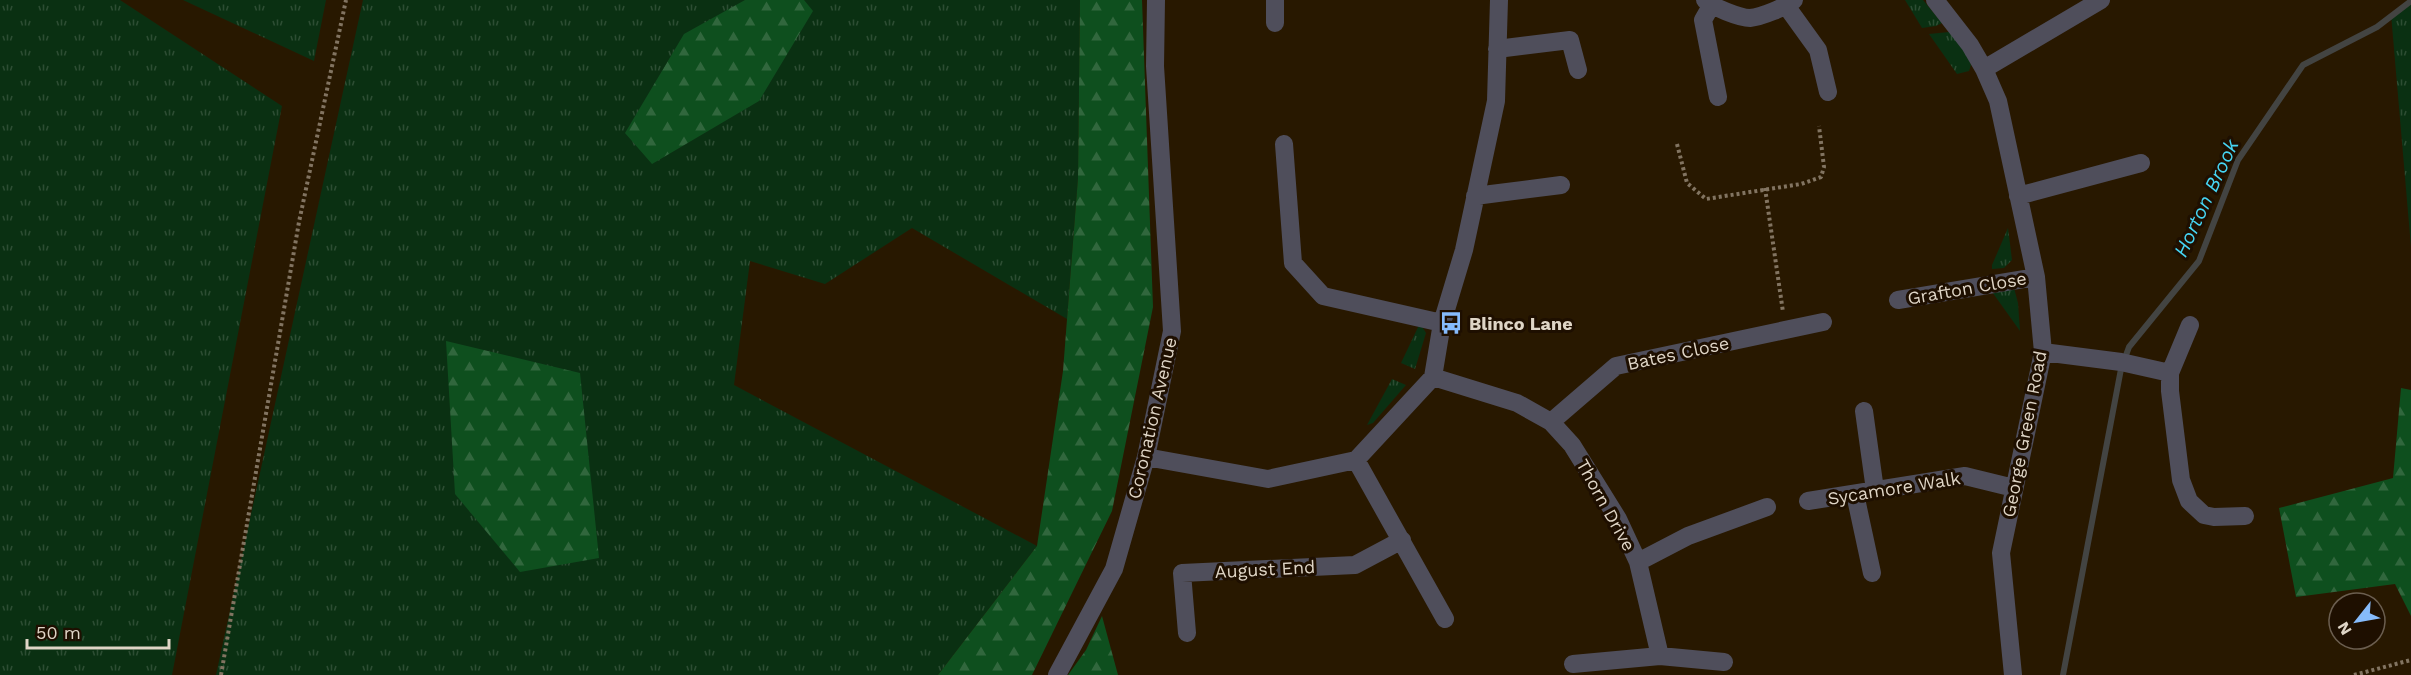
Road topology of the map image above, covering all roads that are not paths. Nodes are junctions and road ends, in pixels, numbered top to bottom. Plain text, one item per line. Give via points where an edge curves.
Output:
1 (1156, 0) edge
2 (1275, 0) edge
3 (1499, 0) edge
4 (1935, 0) edge
5 (2101, 0) edge
6 (1708, 3) edge
7 (1791, 3) edge
8 (1275, 23) dead end
9 (1497, 49) junction
10 (1984, 69) junction
11 (1578, 70) dead end
12 (1828, 92) dead end
13 (1718, 97) dead end
14 (1284, 144) dead end
15 (2141, 164) dead end
16 (1561, 185) dead end
17 (1475, 196) junction
18 (2018, 196) junction
19 (2036, 277) junction
20 (1898, 300) dead end
21 (1823, 322) dead end
22 (1442, 323) junction
23 (2190, 326) dead end
24 (2043, 352) junction
25 (2170, 373) junction
26 (1433, 377) junction
27 (1864, 411) dead end
28 (1551, 422) junction
29 (1146, 457) junction
30 (1356, 460) junction
31 (2014, 488) junction
32 (1875, 490) junction
33 (1855, 494) junction
34 (1808, 501) dead end
35 (1767, 507) dead end
36 (2245, 516) dead end
37 (1402, 540) junction
38 (1638, 562) junction
39 (1872, 573) dead end
40 (1445, 619) dead end
41 (1187, 633) dead end
42 (1660, 656) junction
43 (1724, 662) dead end
44 (1573, 664) dead end
45 (1057, 675) edge
46 (2013, 675) edge

1 - 29 street, Coronation Avenue via 1155,66 1172,331
2 - 8 street
3 - 9 street
4 - 10 street, George Green Road
5 - 10 street
6 - 7 street via 1749,18
6 - 13 street via 1702,20
7 - 12 street via 1818,50
9 - 11 street via 1570,40
9 - 17 street via 1496,101
10 - 18 street, George Green Road via 1998,101
14 - 22 street via 1293,263 1323,296
15 - 18 street
16 - 17 street
17 - 22 street
18 - 19 street, George Green Road
19 - 20 street, Grafton Close
19 - 24 street, George Green Road
21 - 28 street, Bates Close via 1616,366
22 - 26 street
23 - 25 street
24 - 25 street
24 - 31 street, George Green Road
25 - 36 street via 2180,471 2189,501 2204,515
26 - 28 street, Thorn Drive via 1517,403
26 - 30 street
27 - 32 street
28 - 38 street, Thorn Drive via 1578,454 1618,519
29 - 30 street via 1268,479
29 - 45 street, Coronation Avenue via 1114,569
30 - 37 street
31 - 32 street, Sycamore Walk via 1965,476
31 - 46 street, George Green Road via 2001,554
32 - 33 street, Sycamore Walk
33 - 34 street, Sycamore Walk
33 - 39 street
35 - 38 street via 1688,536
37 - 40 street
37 - 41 street, August End via 1355,565 1182,573
38 - 42 street, Thorn Drive
42 - 43 street
42 - 44 street

